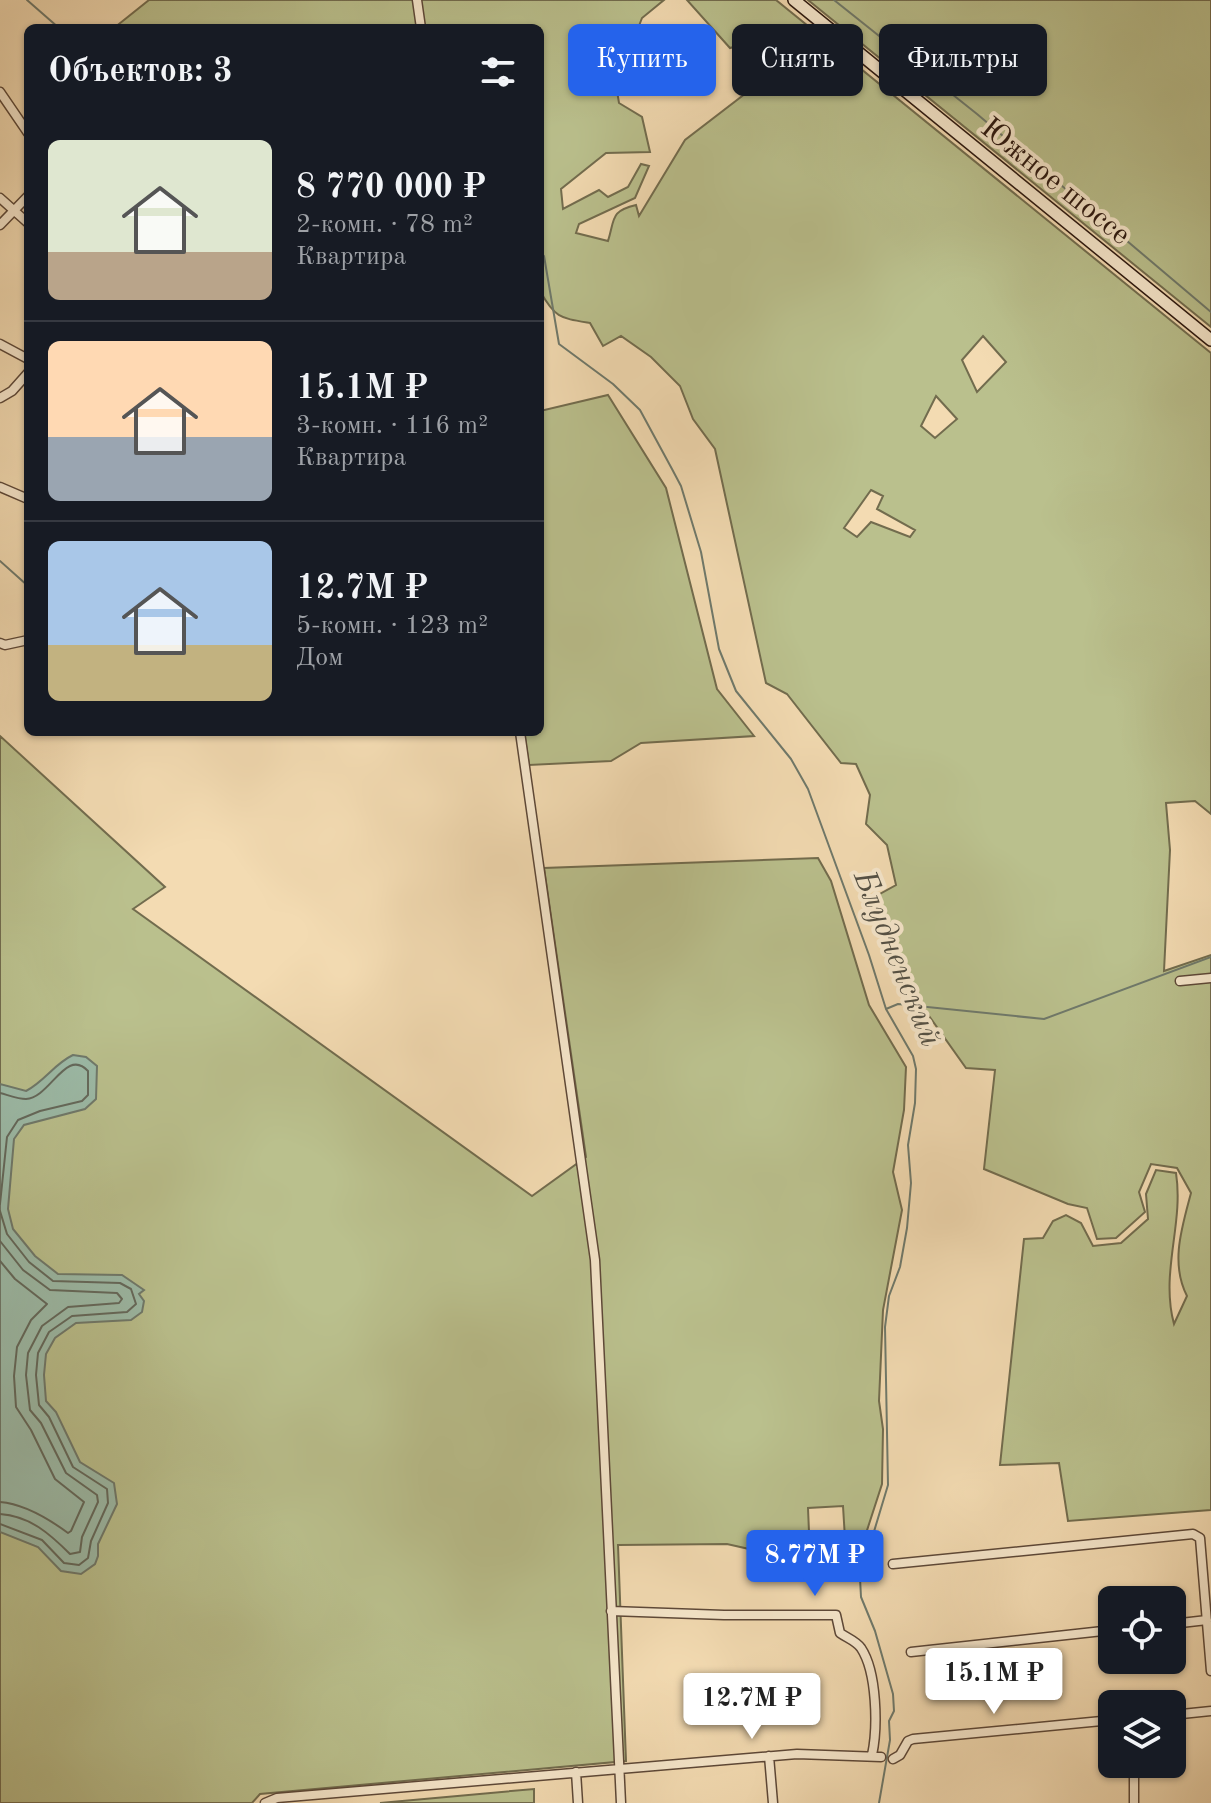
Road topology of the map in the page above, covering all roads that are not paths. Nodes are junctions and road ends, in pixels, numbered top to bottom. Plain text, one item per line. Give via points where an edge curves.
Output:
1 (417, 0) edge
2 (794, 0) edge
3 (420, 24) edge
4 (0, 92) edge
5 (24, 127) edge
6 (0, 198) edge
7 (24, 200) edge
8 (15, 210) junction
9 (24, 219) edge
10 (0, 225) edge
11 (1211, 340) edge
12 (0, 344) edge
13 (24, 357) edge
14 (24, 378) edge
15 (0, 398) edge
16 (0, 487) edge
17 (24, 497) edge
18 (24, 641) edge
19 (0, 643) edge
20 (521, 736) edge
21 (1211, 978) edge
22 (1180, 981) dead end
23 (893, 1564) dead end
24 (611, 1611) junction
25 (1207, 1620) junction
26 (1186, 1622) edge
27 (1098, 1632) edge
28 (911, 1652) dead end
29 (1211, 1671) edge
30 (1211, 1711) edge
31 (1186, 1714) edge
32 (1098, 1721) edge
33 (769, 1756) junction
34 (893, 1759) dead end
35 (620, 1769) junction
36 (576, 1772) junction
37 (1134, 1778) edge
38 (265, 1803) edge
39 (578, 1803) edge
40 (621, 1803) edge
41 (773, 1803) edge
42 (1134, 1803) edge

1 - 3 street
2 - 11 street, Южное шоссе
4 - 5 street
6 - 8 street
7 - 8 street
8 - 9 street
8 - 10 street
12 - 13 street
14 - 15 street
16 - 17 street
18 - 19 street
20 - 24 street via 595,1260
21 - 22 street
23 - 25 street via 1193,1534 1200,1538
24 - 33 street via 836,1615 840,1633 859,1644 867,1659 877,1756
24 - 35 street
25 - 26 street
25 - 29 street
27 - 28 street
30 - 31 street
32 - 34 street via 913,1739
33 - 35 street
33 - 41 street
35 - 36 street
35 - 40 street
36 - 38 street
36 - 39 street
37 - 42 street

